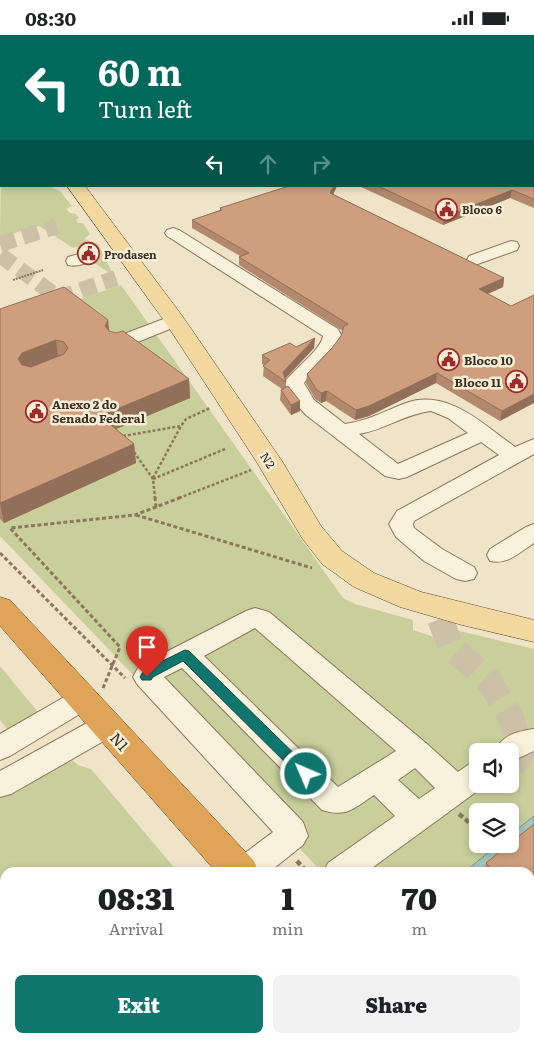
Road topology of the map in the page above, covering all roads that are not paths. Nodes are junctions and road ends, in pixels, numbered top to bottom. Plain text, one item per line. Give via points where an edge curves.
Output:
1 (77, 187) edge
2 (173, 233) dead end
3 (511, 246) dead end
4 (475, 260) dead end
5 (174, 321) junction
6 (118, 343) edge
7 (341, 431) junction
8 (482, 434) junction
9 (524, 450) edge
10 (534, 532) edge
11 (499, 555) dead end
12 (465, 573) dead end
13 (0, 607) edge
14 (534, 631) edge
15 (185, 654) junction
16 (94, 712) junction
17 (534, 740) edge
18 (519, 744) edge
19 (0, 748) edge
20 (417, 752) junction
21 (376, 778) junction
22 (5, 782) edge
23 (458, 787) edge
24 (417, 817) junction
25 (236, 867) edge
26 (250, 867) edge
27 (346, 867) edge

1 - 5 main road, N2
2 - 7 lane via 332,333 334,337 329,347 299,373 294,383 296,391 318,416
3 - 4 lane
5 - 6 lane
5 - 14 main road, N2 via 270,463 318,544 345,568 374,586 441,613
7 - 8 lane via 366,427 425,405 455,414
7 - 8 lane via 393,471 399,472
8 - 9 lane
9 - 12 lane via 405,515 404,532
10 - 11 lane
13 - 16 highway, N1
15 - 20 lane via 255,617 260,618
15 - 21 lane via 333,801 339,801
15 - 26 lane via 147,677 292,831 292,837
16 - 19 lane
16 - 22 lane
16 - 25 highway, N1
17 - 18 lane
20 - 21 lane
20 - 23 lane
21 - 24 lane
23 - 24 lane
24 - 27 lane

